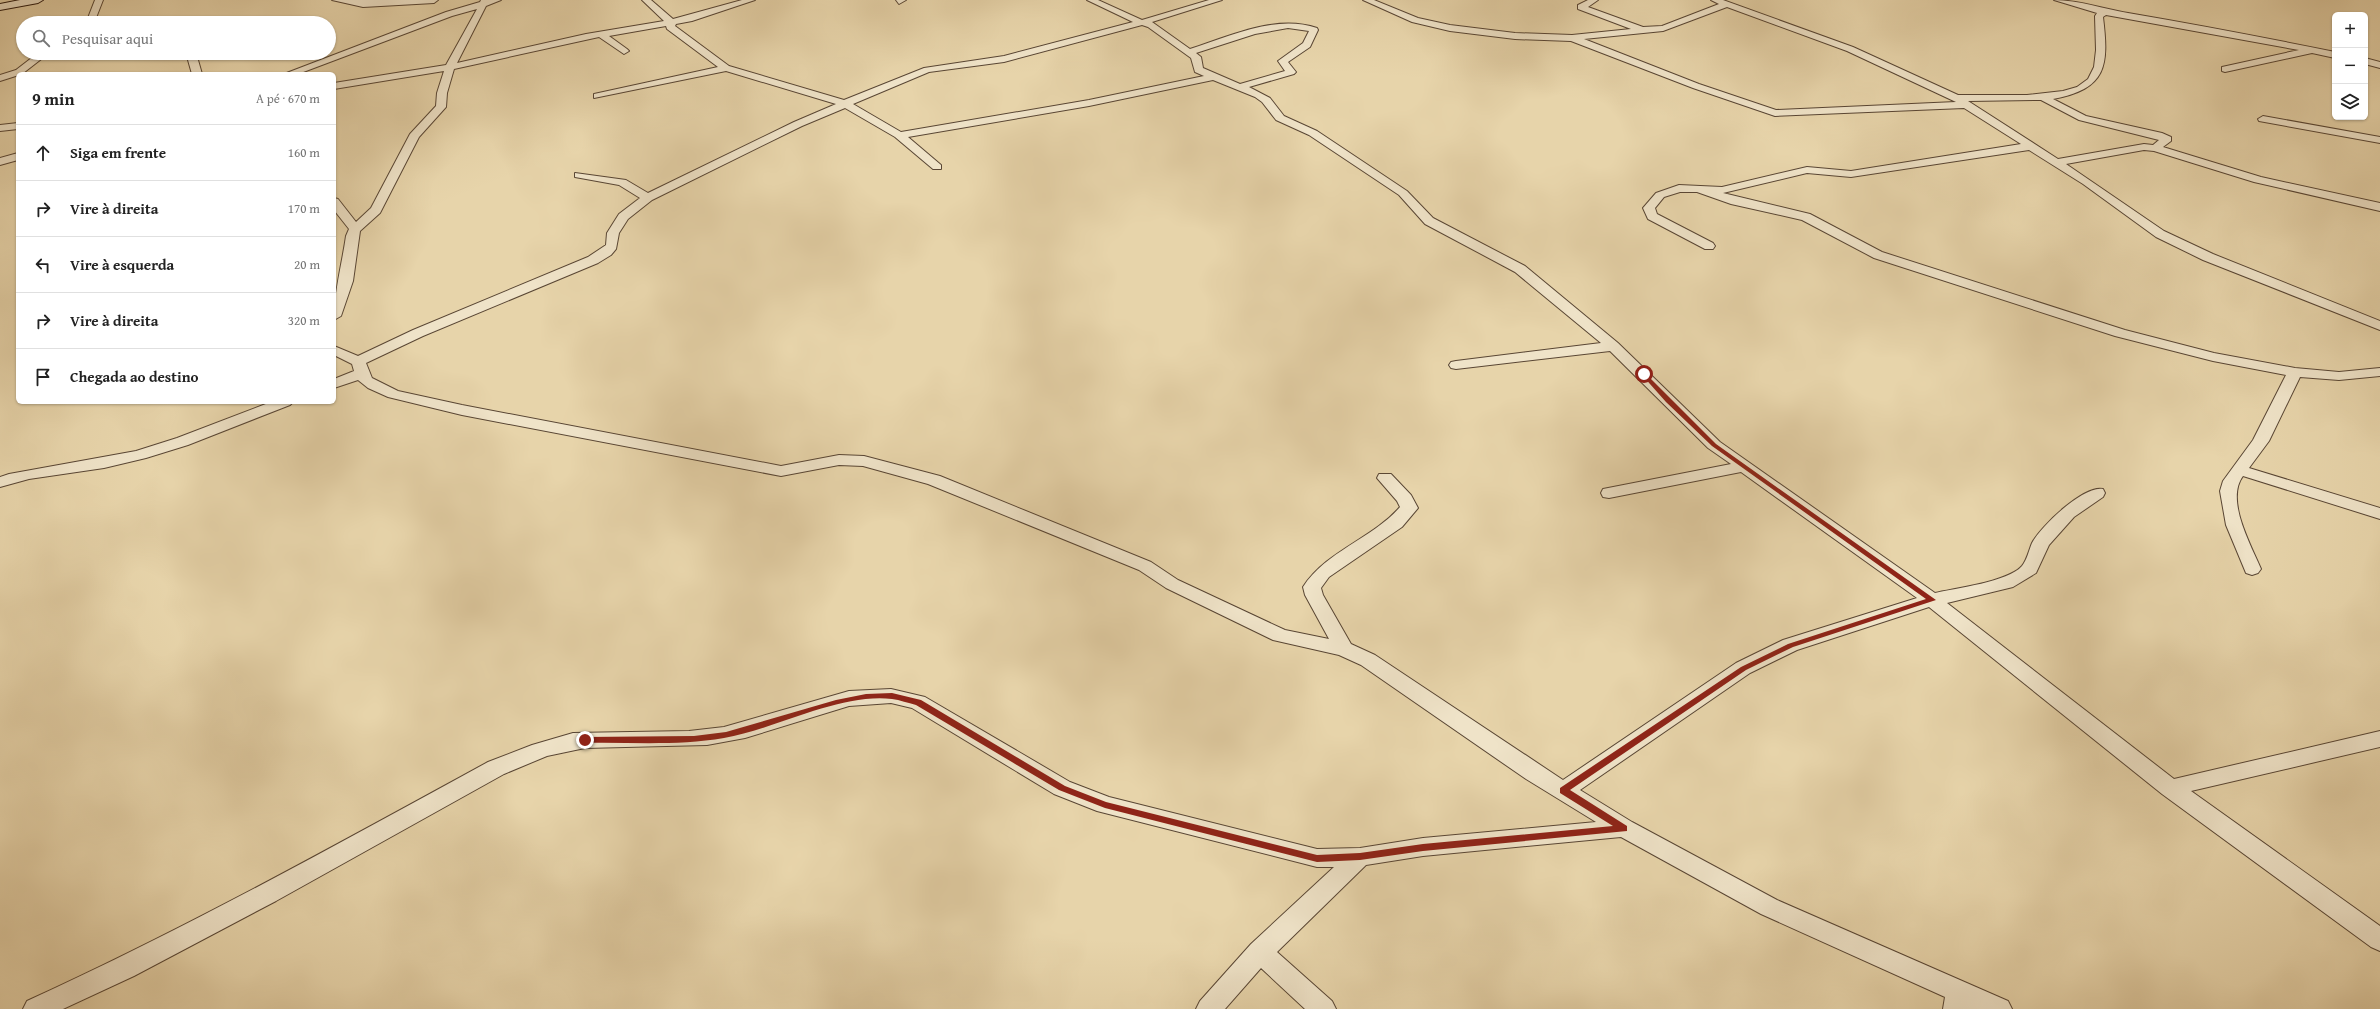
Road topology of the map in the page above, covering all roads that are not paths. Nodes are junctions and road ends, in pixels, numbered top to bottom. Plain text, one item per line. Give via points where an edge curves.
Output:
1 (38, 0) edge
2 (99, 0) edge
3 (336, 0) edge
4 (434, 0) edge
5 (497, 0) edge
6 (646, 0) edge
7 (751, 0) edge
8 (1091, 0) edge
9 (1218, 0) edge
10 (1367, 0) edge
11 (1594, 0) edge
12 (1715, 0) edge
13 (2058, 0) edge
14 (484, 1) edge
15 (1728, 4) junction
16 (0, 7) edge
17 (2100, 12) junction
18 (93, 16) edge
19 (1141, 22) junction
20 (672, 23) junction
21 (1644, 31) junction
22 (602, 35) junction
23 (1572, 38) junction
24 (2313, 50) junction
25 (624, 51) dead end
26 (1190, 52) junction
27 (2332, 54) edge
28 (336, 57) edge
29 (35, 60) edge
30 (193, 60) edge
31 (327, 60) edge
32 (2368, 62) edge
33 (2380, 64) edge
34 (450, 68) junction
35 (726, 68) junction
36 (2225, 69) dead end
37 (19, 72) edge
38 (196, 72) edge
39 (295, 72) edge
40 (16, 73) edge
41 (1213, 77) junction
42 (0, 78) edge
43 (336, 86) edge
44 (1239, 87) junction
45 (598, 96) dead end
46 (1954, 98) junction
47 (2045, 98) junction
48 (846, 104) junction
49 (1968, 105) junction
50 (2263, 119) dead end
51 (16, 126) edge
52 (0, 128) edge
53 (899, 135) junction
54 (2380, 140) edge
55 (2031, 146) junction
56 (2155, 148) junction
57 (16, 157) edge
58 (0, 162) edge
59 (2057, 162) junction
60 (937, 167) dead end
61 (580, 175) dead end
62 (1702, 190) junction
63 (648, 198) junction
64 (336, 205) edge
65 (2380, 207) edge
66 (355, 229) junction
67 (1709, 246) dead end
68 (336, 310) edge
69 (2380, 326) edge
70 (1613, 346) junction
71 (336, 351) edge
72 (1456, 365) dead end
73 (360, 367) junction
74 (2295, 372) junction
75 (2380, 372) edge
76 (336, 383) edge
77 (280, 404) edge
78 (1743, 467) junction
79 (2240, 470) junction
80 (1385, 478) dead end
81 (0, 482) edge
82 (1610, 493) dead end
83 (2097, 493) dead end
84 (2380, 514) edge
85 (2252, 569) dead end
86 (1932, 600) junction
87 (1344, 649) junction
88 (2380, 739) edge
89 (2170, 788) junction
90 (1563, 791) junction
91 (1624, 828) junction
92 (1360, 857) junction
93 (2380, 940) edge
94 (1260, 952) junction
95 (1957, 1000) edge
96 (36, 1009) edge
97 (1209, 1009) edge
98 (1323, 1009) edge
99 (1999, 1009) edge

1 - 16 street
2 - 18 street
3 - 4 street via 363,4
5 - 14 street
6 - 20 street
7 - 20 street
8 - 19 street
9 - 19 street
10 - 23 street via 1415,20 1450,28 1514,36
11 - 21 street via 1581,7
12 - 15 street
13 - 17 street
14 - 28 street
14 - 34 street
15 - 21 street via 1663,28
15 - 46 street via 1850,48
17 - 24 street
17 - 47 street via 2103,45 2091,81 2074,90
19 - 26 street via 1158,29
19 - 48 street via 1054,48 1001,60 926,70
20 - 22 street
20 - 35 street via 670,27
21 - 23 street
22 - 25 street
22 - 34 street
23 - 49 street via 1696,86 1775,113
24 - 27 street
24 - 36 street
26 - 41 street via 1196,57 1198,70
26 - 44 street via 1276,26 1297,24 1314,30 1308,45 1283,61 1291,72
29 - 37 street
30 - 38 street
31 - 39 street
32 - 33 street
34 - 43 street
34 - 66 street via 441,107 414,136 376,210
35 - 45 street
35 - 48 street
40 - 42 street
41 - 44 street
41 - 53 street via 1089,103
44 - 70 street via 1266,100 1280,118 1313,133 1365,166 1403,193 1435,224 1520,269
46 - 47 street
46 - 49 street
47 - 56 street via 2083,118 2167,139
48 - 53 street
48 - 63 street via 745,149
49 - 55 street
50 - 54 street
51 - 52 street
53 - 60 street
55 - 59 street
55 - 62 street via 1851,174 1807,170 1722,190
56 - 59 street via 2144,147
56 - 65 street via 2245,177
57 - 58 street
59 - 69 street via 2160,234 2182,246
61 - 63 street via 622,182
62 - 67 street via 1671,190 1660,195 1649,208 1652,216
62 - 74 street via 1735,201 1806,217 1878,255 2105,329 2213,356
63 - 73 street via 622,216 613,233 612,246 607,252 570,271 418,333
64 - 66 street
66 - 68 street via 346,281
70 - 72 street
70 - 78 street via 1714,445
71 - 73 street
73 - 76 street
73 - 87 street via 365,380 393,394 462,410 781,471 839,460 871,462 934,480 1145,566 1172,584 1280,635
74 - 75 street via 2339,376
74 - 79 street via 2262,441
77 - 81 street via 146,453 118,460 27,474
78 - 82 street
78 - 86 street
79 - 84 street
79 - 85 street via 2228,489 2228,505
80 - 87 street via 1405,499 1409,508 1396,524 1323,573 1312,587
83 - 86 street via 2068,513 2041,543 2030,569 2007,583
86 - 89 street
86 - 90 street via 1790,645 1744,668
87 - 90 street via 1374,664
88 - 89 street
89 - 93 street
90 - 91 street
91 - 92 street via 1423,847
91 - 95 street via 1770,907
92 - 94 street
92 - 96 street via 1317,858 1105,805 1062,788 918,702 892,696 866,697 836,703 726,735 694,739 585,740 557,744 527,755 496,768 275,890 145,958
94 - 97 street
94 - 98 street
95 - 99 street

